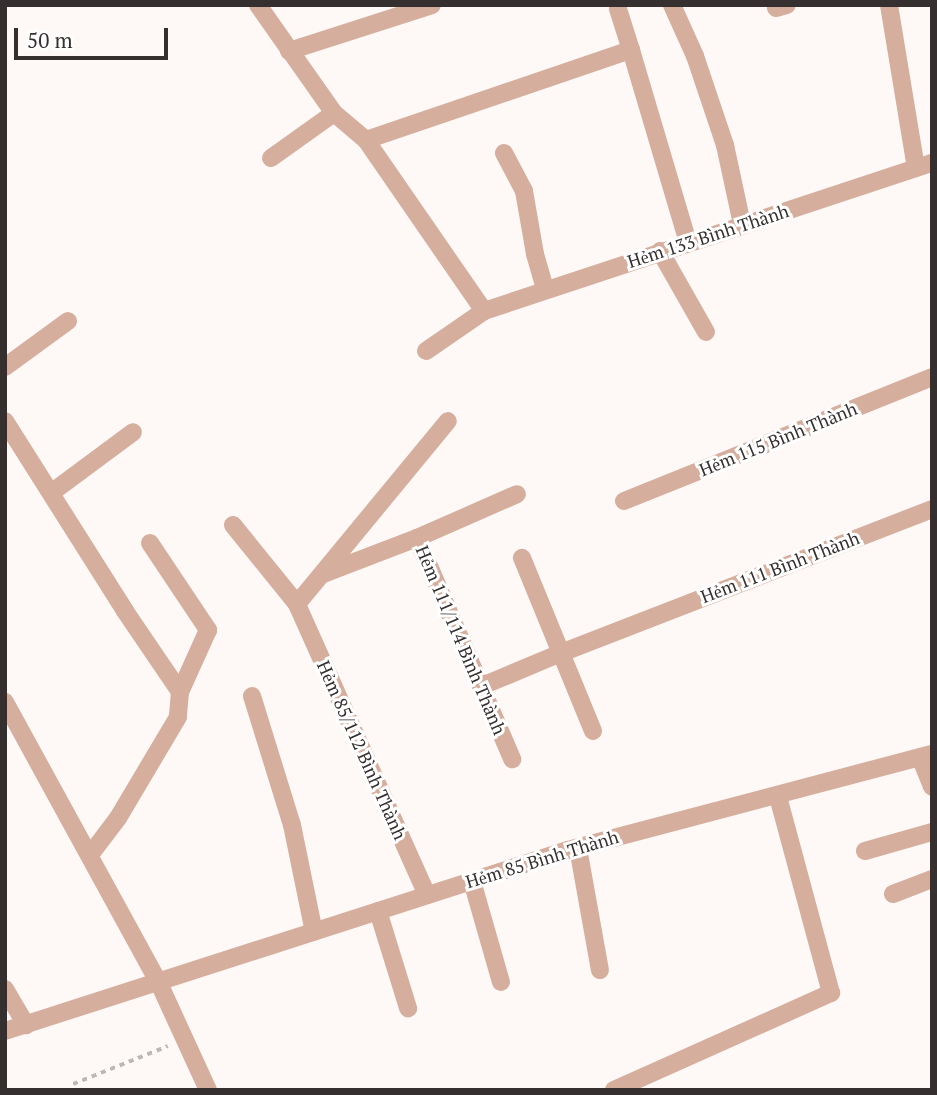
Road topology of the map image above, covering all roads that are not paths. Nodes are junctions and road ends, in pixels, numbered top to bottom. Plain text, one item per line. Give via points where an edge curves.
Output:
1 (258, 5) edge
2 (432, 5) edge
3 (672, 5) edge
4 (889, 5) edge
5 (618, 9) dead end
6 (631, 50) junction
7 (289, 51) junction
8 (334, 113) junction
9 (366, 140) junction
10 (503, 153) dead end
11 (271, 158) dead end
12 (924, 166) edge
13 (743, 224) junction
14 (688, 242) junction
15 (660, 251) junction
16 (545, 289) junction
17 (485, 311) junction
18 (68, 321) dead end
19 (706, 332) dead end
20 (426, 351) dead end
21 (5, 367) edge
22 (932, 377) edge
23 (5, 421) edge
24 (448, 421) dead end
25 (133, 432) dead end
26 (51, 493) junction
27 (517, 494) dead end
28 (624, 501) dead end
29 (932, 509) edge
30 (233, 525) dead end
31 (417, 538) junction
32 (150, 543) dead end
33 (522, 558) dead end
34 (323, 575) junction
35 (297, 604) junction
36 (561, 653) junction
37 (482, 686) junction
38 (180, 692) junction
39 (252, 696) dead end
40 (5, 702) edge
41 (593, 731) dead end
42 (926, 755) edge
43 (512, 759) dead end
44 (932, 787) edge
45 (778, 796) junction
46 (932, 832) edge
47 (578, 848) junction
48 (865, 851) dead end
49 (90, 855) junction
50 (932, 879) edge
51 (472, 881) junction
52 (894, 894) dead end
53 (428, 895) junction
54 (379, 911) junction
55 (314, 932) junction
56 (600, 970) dead end
57 (158, 981) junction
58 (500, 982) dead end
59 (5, 989) edge
60 (408, 1008) dead end
61 (26, 1025) junction
62 (5, 1031) edge
63 (208, 1090) edge
64 (614, 1090) edge

1 - 7 street
2 - 7 street
3 - 13 street via 695,56 724,145
4 - 12 street
5 - 6 street
6 - 9 street
6 - 14 street
7 - 8 street
8 - 9 street
8 - 11 street
9 - 17 street
10 - 16 street via 524,191
12 - 13 street, Hẻm 133 Bình Thành
13 - 14 street, Hẻm 133 Bình Thành
14 - 15 street, Hẻm 133 Bình Thành
15 - 16 street, Hẻm 133 Bình Thành
15 - 19 street
16 - 17 street, Hẻm 133 Bình Thành
17 - 20 street, Hẻm 133 Bình Thành
18 - 21 street
22 - 28 street, Hẻm 115 Bình Thành
23 - 26 street
24 - 34 street
25 - 26 street
26 - 38 street
27 - 31 street
29 - 36 street, Hẻm 111 Bình Thành
30 - 35 street, Hẻm 85/112 Bình Thành
31 - 34 street, Hẻm 111/114 Bình Thành
31 - 37 street, Hẻm 111/114 Bình Thành
32 - 38 street via 208,630
33 - 36 street
34 - 35 street
35 - 53 street, Hẻm 85/112 Bình Thành
36 - 37 street
36 - 41 street
37 - 43 street, Hẻm 111/114 Bình Thành
38 - 49 street via 178,717 118,818
39 - 55 street via 292,825
40 - 49 street
42 - 44 street
42 - 45 street, Hẻm 85 Bình Thành
45 - 47 street, Hẻm 85 Bình Thành
45 - 64 street via 831,993
46 - 48 street
47 - 51 street, Hẻm 85 Bình Thành
47 - 56 street
49 - 57 street
50 - 52 street
51 - 53 street, Hẻm 85 Bình Thành
51 - 58 street
53 - 54 street, Hẻm 85 Bình Thành
54 - 55 street, Hẻm 85 Bình Thành
54 - 60 street
55 - 57 street, Hẻm 85 Bình Thành
57 - 61 street, Hẻm 85 Bình Thành
57 - 63 street
59 - 61 street
61 - 62 street, Hẻm 85 Bình Thành

